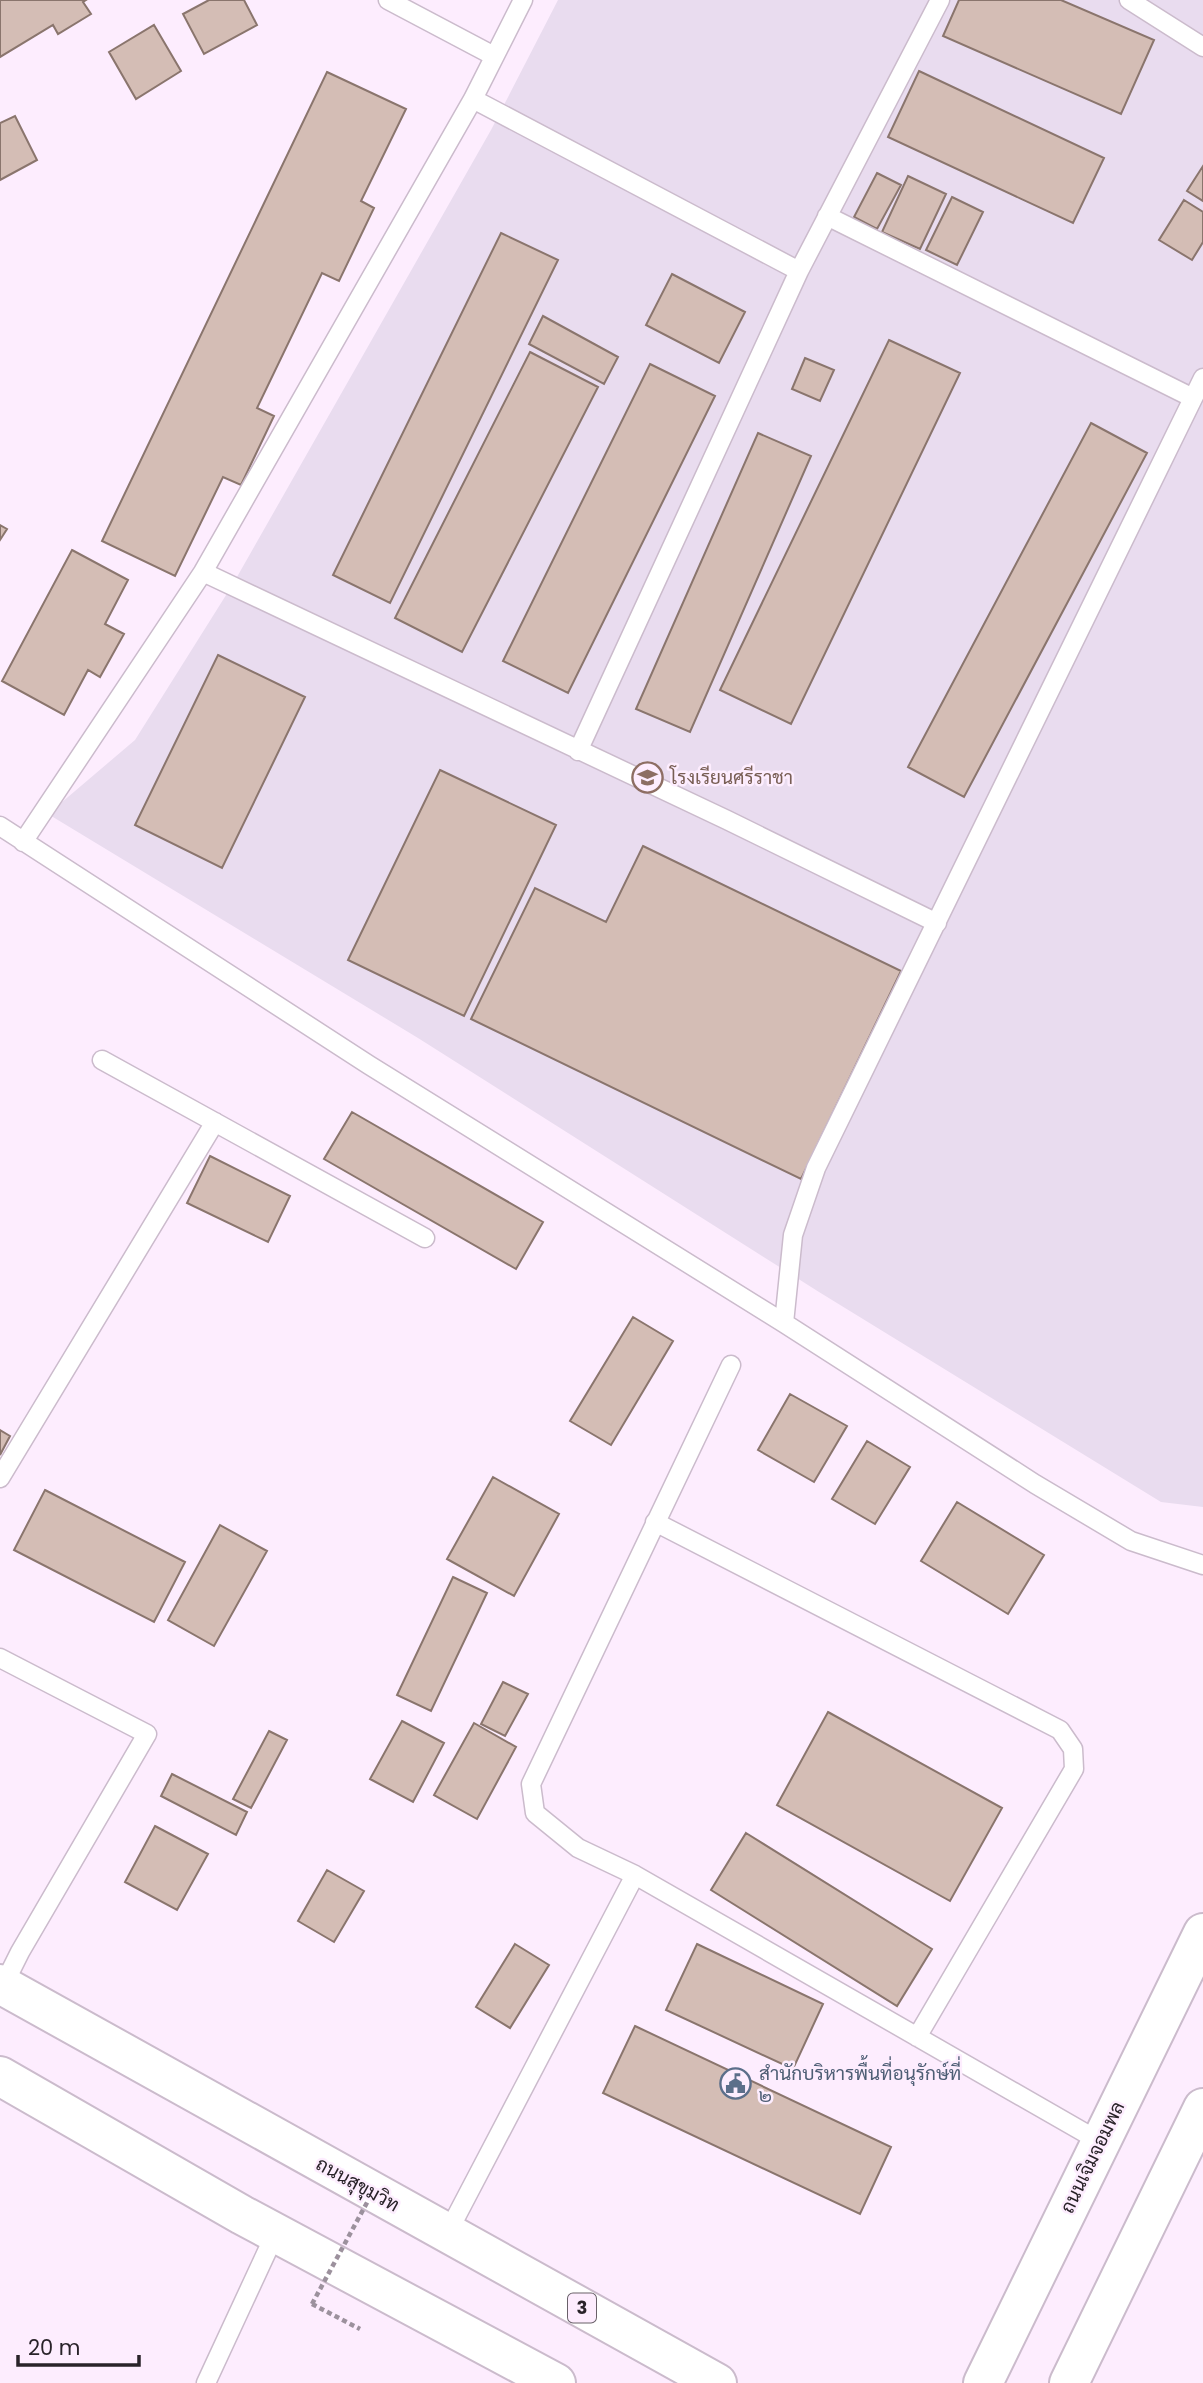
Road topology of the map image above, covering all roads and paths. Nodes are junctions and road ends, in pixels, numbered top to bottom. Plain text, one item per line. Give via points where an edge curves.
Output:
1 (388, 0) edge
2 (523, 0) edge
3 (940, 0) edge
4 (1129, 0) edge
5 (1203, 47) edge
6 (494, 56) junction
7 (473, 99) junction
8 (827, 216) junction
9 (799, 271) junction
10 (1203, 378) edge
11 (1193, 398) junction
12 (203, 572) junction
13 (578, 751) junction
14 (0, 826) edge
15 (23, 842) junction
16 (937, 923) junction
17 (102, 1060) dead end
18 (215, 1122) junction
19 (425, 1238) dead end
20 (784, 1323) junction
21 (731, 1365) dead end
22 (0, 1478) edge
23 (655, 1522) junction
24 (1203, 1565) edge
25 (0, 1658) edge
26 (635, 1875) junction
27 (1203, 1933) edge
28 (2, 1985) edge
29 (917, 2036) junction
30 (0, 2076) edge
31 (1203, 2108) edge
32 (1099, 2141) junction
33 (376, 2186) dead end
34 (276, 2232) junction
35 (447, 2234) junction
36 (360, 2329) dead end
37 (535, 2379) edge
38 (211, 2381) edge
39 (718, 2383) edge
40 (984, 2383) edge
41 (1069, 2383) edge

1 - 6 lane
2 - 6 lane
3 - 8 lane
4 - 5 lane
6 - 7 lane
7 - 9 lane
7 - 12 lane
8 - 9 lane
8 - 11 lane
9 - 13 lane
10 - 11 lane
11 - 16 lane
12 - 13 lane
12 - 15 lane
13 - 16 lane
14 - 15 lane
15 - 20 lane
16 - 20 lane via 816,1168 793,1235
17 - 18 lane
18 - 19 lane
18 - 22 lane
20 - 24 lane via 1132,1541
21 - 23 lane
23 - 26 lane via 531,1784 535,1813 578,1848
23 - 29 lane via 1060,1730 1073,1749 1074,1769
25 - 28 lane via 147,1734
26 - 29 lane
26 - 35 lane
27 - 32 main road, ถนนเจิมจอมพล
28 - 35 main road, ถนนสุขุมวิท / 3
29 - 32 lane
30 - 34 main road
31 - 41 main road
32 - 40 main road, ถนนเจิมจอมพล
33 - 36 path, bridge via 312,2304
34 - 37 main road
34 - 38 lane
35 - 39 main road, ถนนสุขุมวิท / 3

